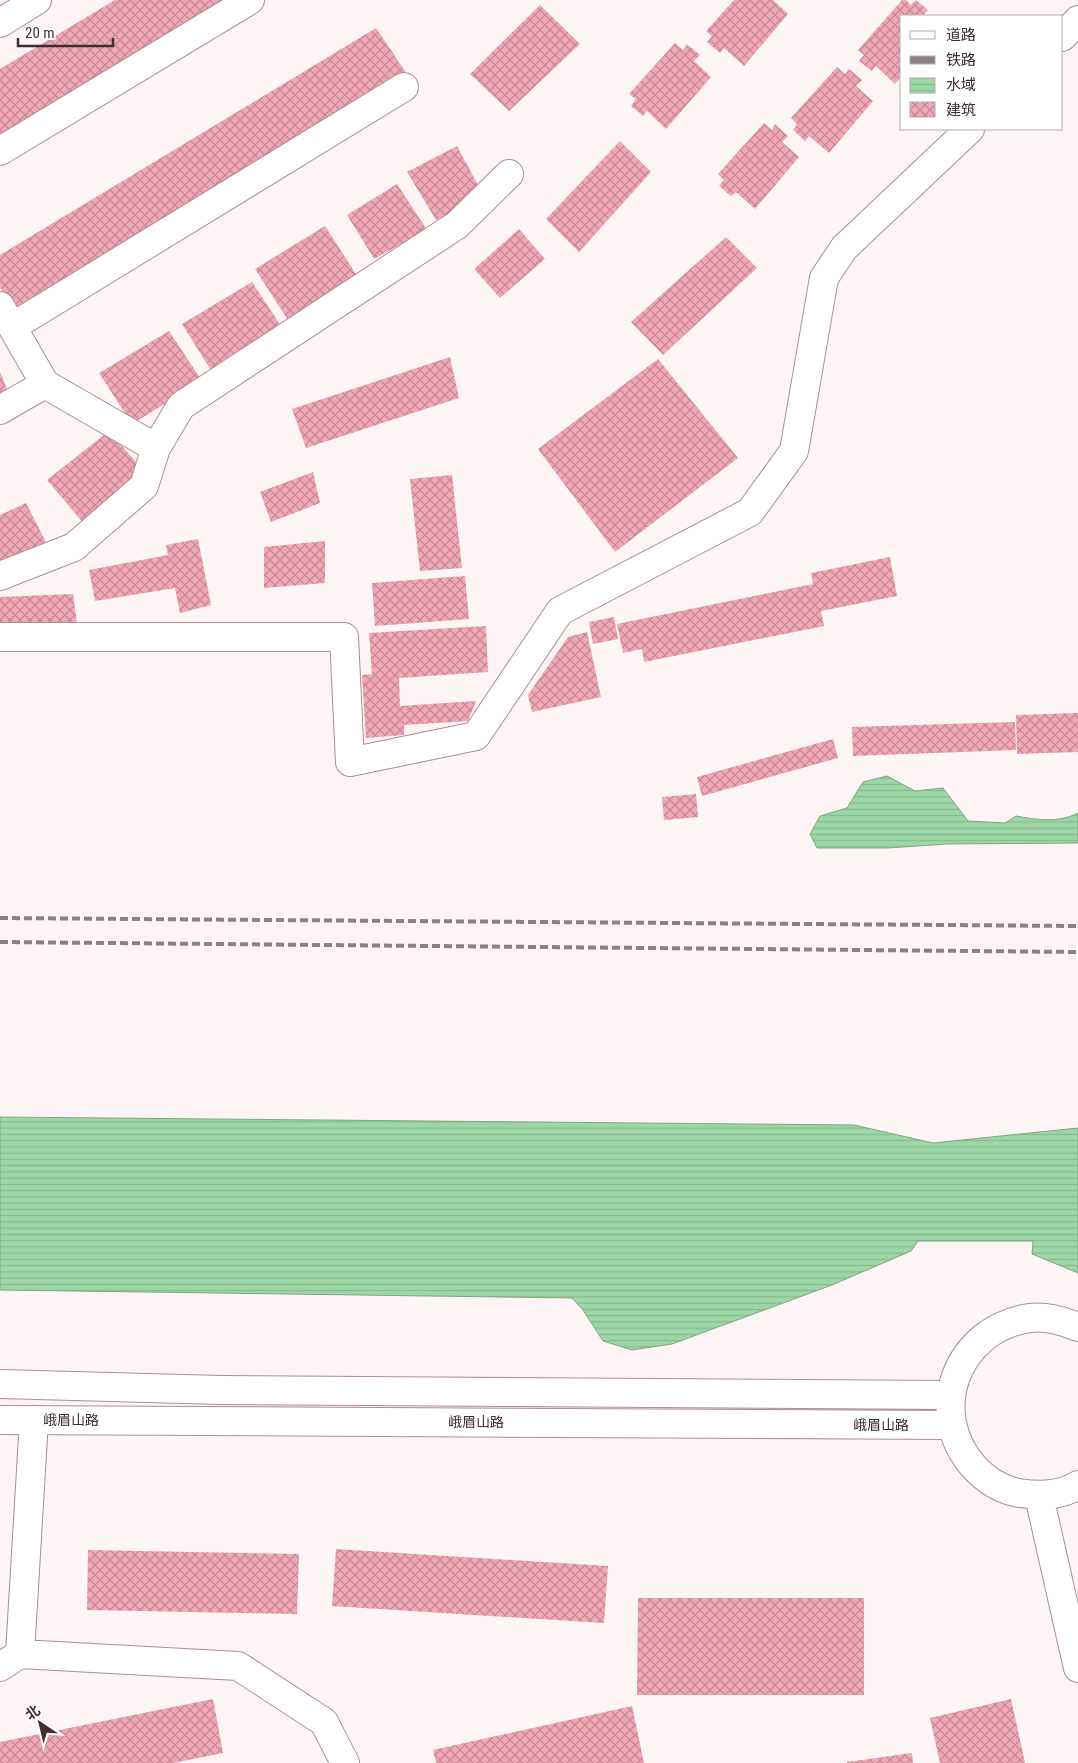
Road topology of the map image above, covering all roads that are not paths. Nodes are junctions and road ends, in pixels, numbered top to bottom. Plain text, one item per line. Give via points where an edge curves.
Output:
1 (37, 0) edge
2 (250, 0) edge
3 (1078, 20) edge
4 (0, 23) edge
5 (1063, 36) edge
6 (404, 87) dead end
7 (969, 130) edge
8 (0, 152) edge
9 (509, 174) dead end
10 (6, 317) edge
11 (45, 384) junction
12 (0, 410) edge
13 (156, 448) junction
14 (0, 576) edge
15 (0, 637) edge
16 (1078, 1328) edge
17 (8, 1382) edge
18 (950, 1395) junction
19 (0, 1420) edge
20 (34, 1420) junction
21 (951, 1425) junction
22 (1078, 1486) edge
23 (1039, 1496) junction
24 (10, 1661) edge
25 (1078, 1668) edge
26 (345, 1763) edge

1 - 4 street
2 - 8 street
3 - 5 street
6 - 10 street
7 - 15 street via 844,248 824,278 794,451 750,512 560,611 476,736 350,762 344,638
9 - 13 street via 457,225 181,406
10 - 11 street
11 - 12 street
11 - 13 street
13 - 14 street via 144,486 74,547
16 - 18 street via 1059,1320 1031,1318 1004,1325 973,1348 960,1366
17 - 18 street via 232,1390
18 - 21 street
19 - 20 street, 峨眉山路
20 - 21 street, 峨眉山路
20 - 24 street
21 - 23 street via 962,1454 982,1476 1009,1491
22 - 23 street via 1069,1491
23 - 25 street
24 - 26 street via 238,1666 324,1722

